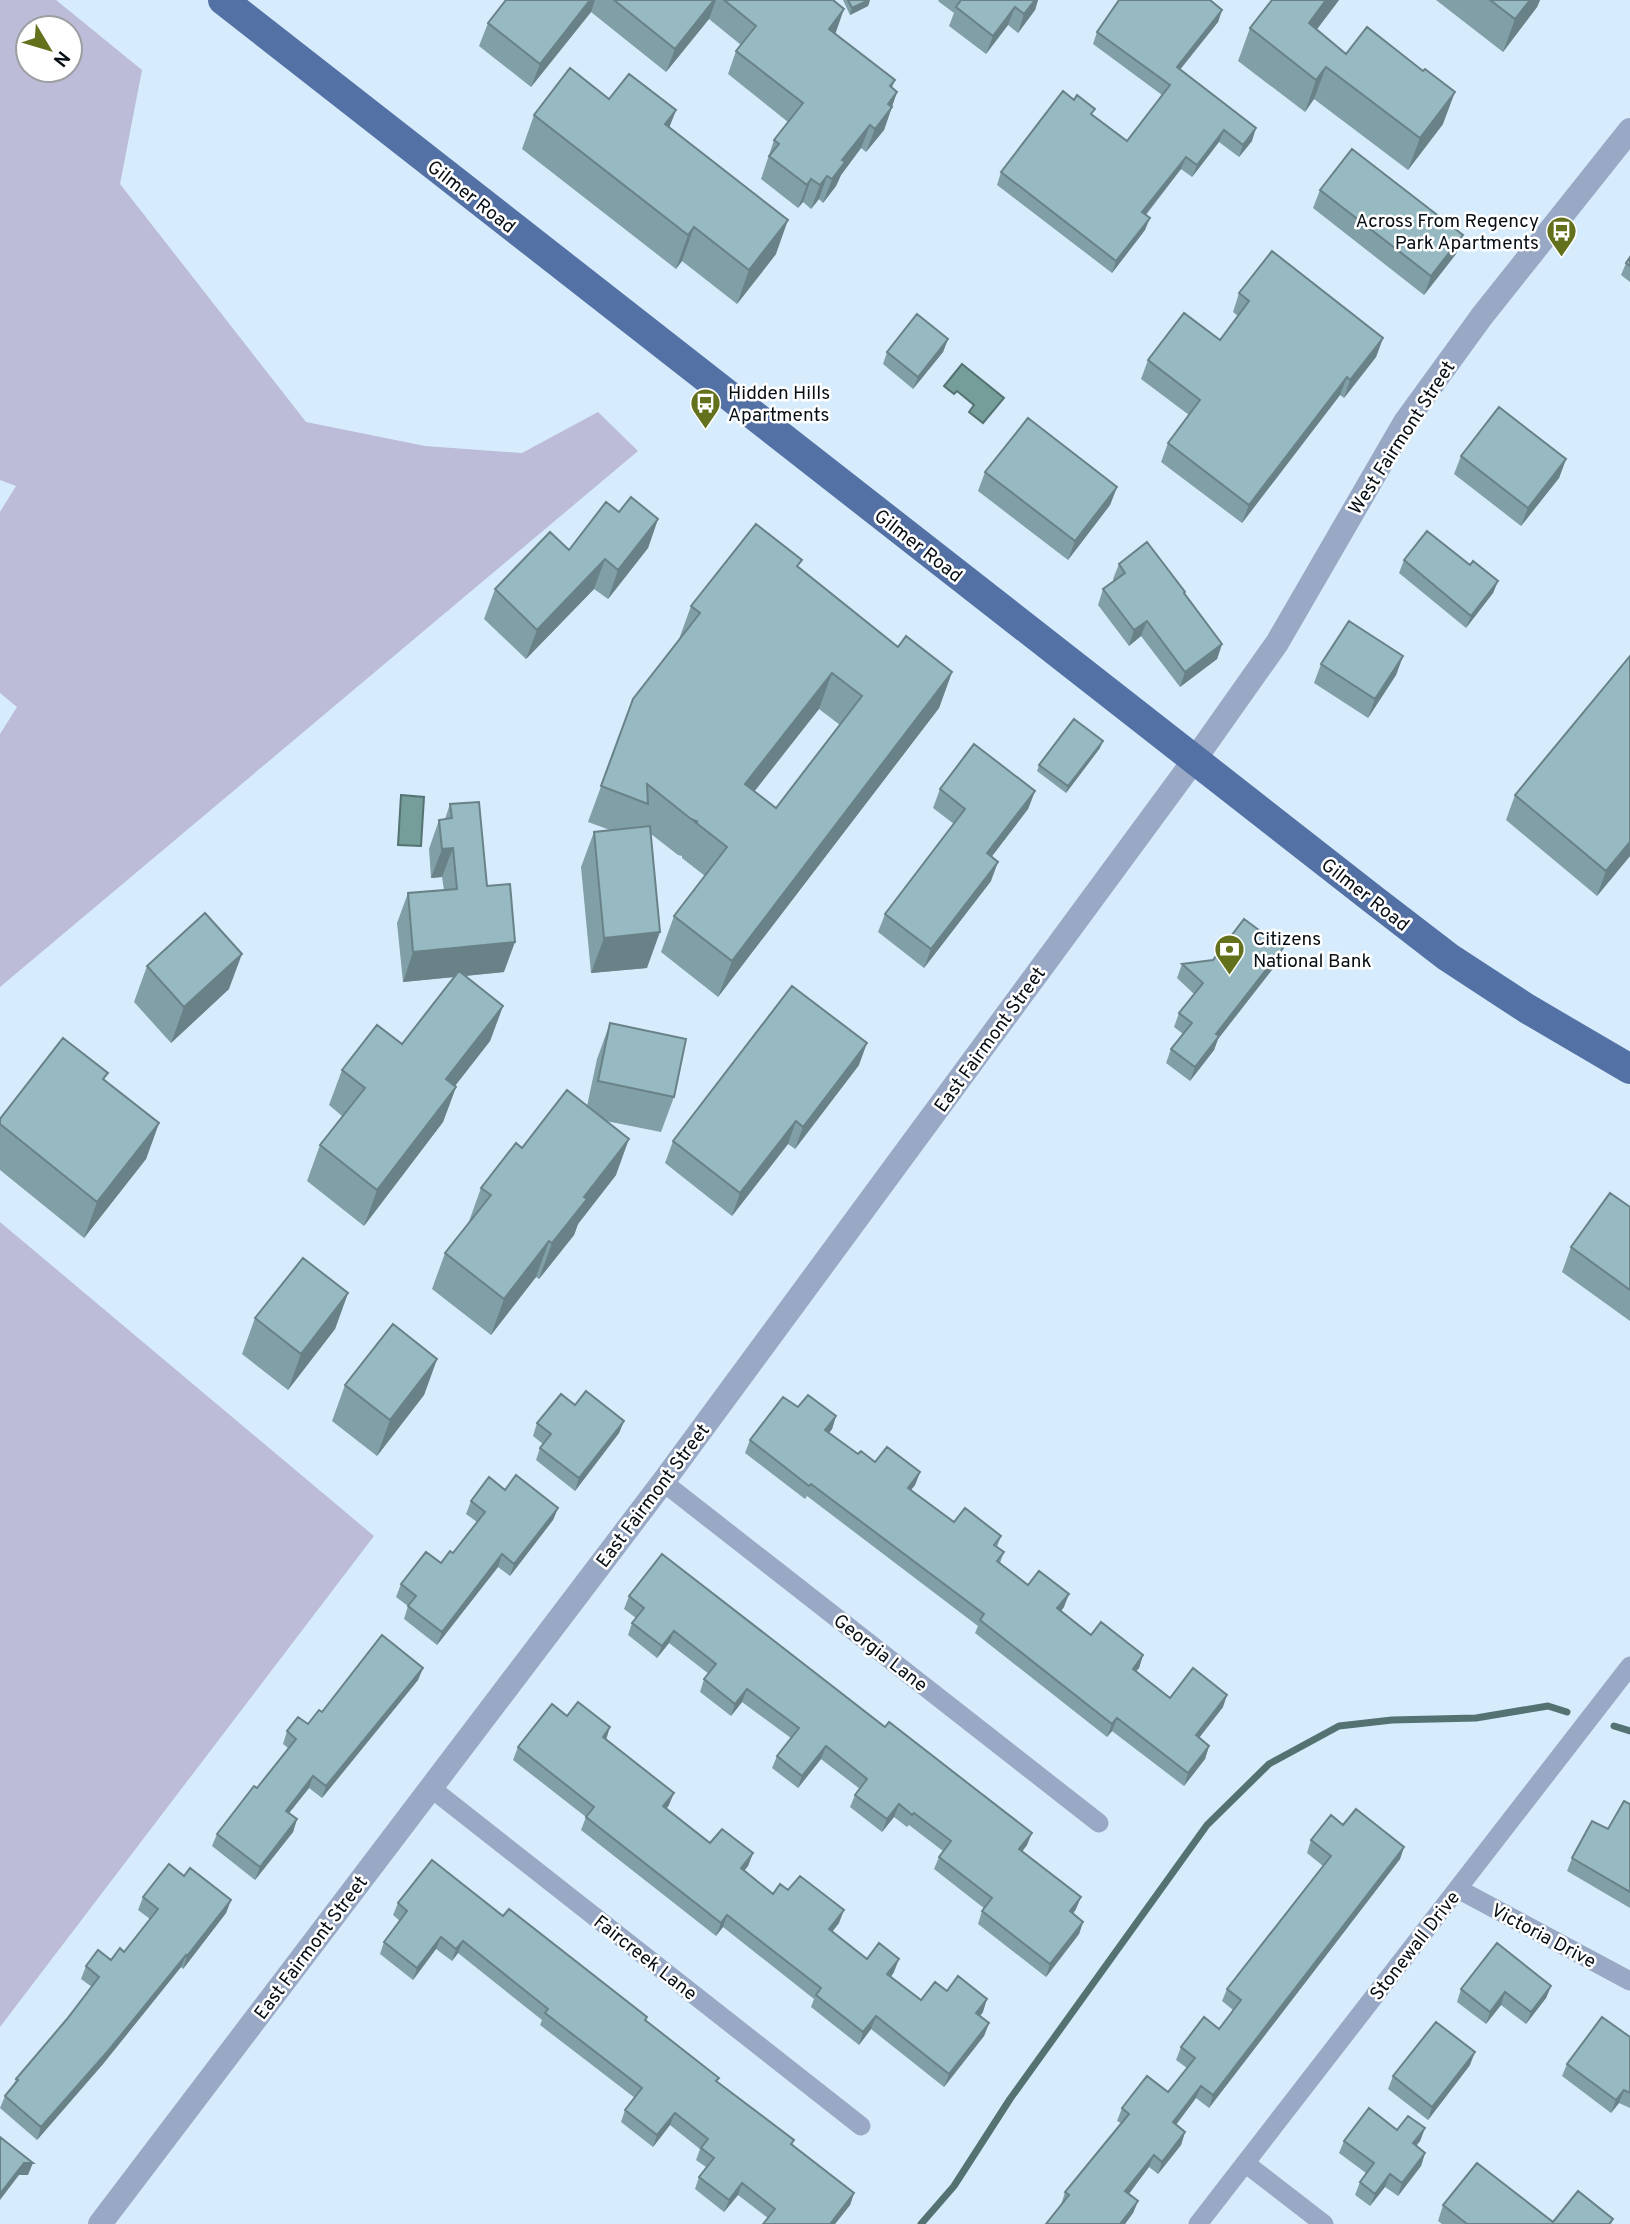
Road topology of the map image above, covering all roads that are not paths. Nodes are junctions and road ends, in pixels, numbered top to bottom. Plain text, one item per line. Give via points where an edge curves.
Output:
1 (223, 0) edge
2 (1630, 130) edge
3 (1195, 760) junction
4 (1630, 1069) edge
5 (663, 1482) junction
6 (1630, 1666) edge
7 (431, 1788) junction
8 (1099, 1823) dead end
9 (1458, 1889) junction
10 (1630, 1982) edge
11 (861, 2126) dead end
12 (1245, 2163) junction
13 (100, 2224) edge
14 (1198, 2224) edge
15 (1324, 2224) edge

1 - 3 main road, Gilmer Road
2 - 3 street, West Fairmont Street via 1482,316 1405,422 1298,609
3 - 4 main road, Gilmer Road via 1448,957
3 - 5 street, East Fairmont Street
5 - 7 street, East Fairmont Street
5 - 8 street, Georgia Lane
6 - 9 street, Stonewall Drive
7 - 11 street, Faircreek Lane
7 - 13 street, East Fairmont Street
9 - 10 street, Victoria Drive
9 - 12 street, Stonewall Drive
12 - 14 street, Stonewall Drive
12 - 15 street

